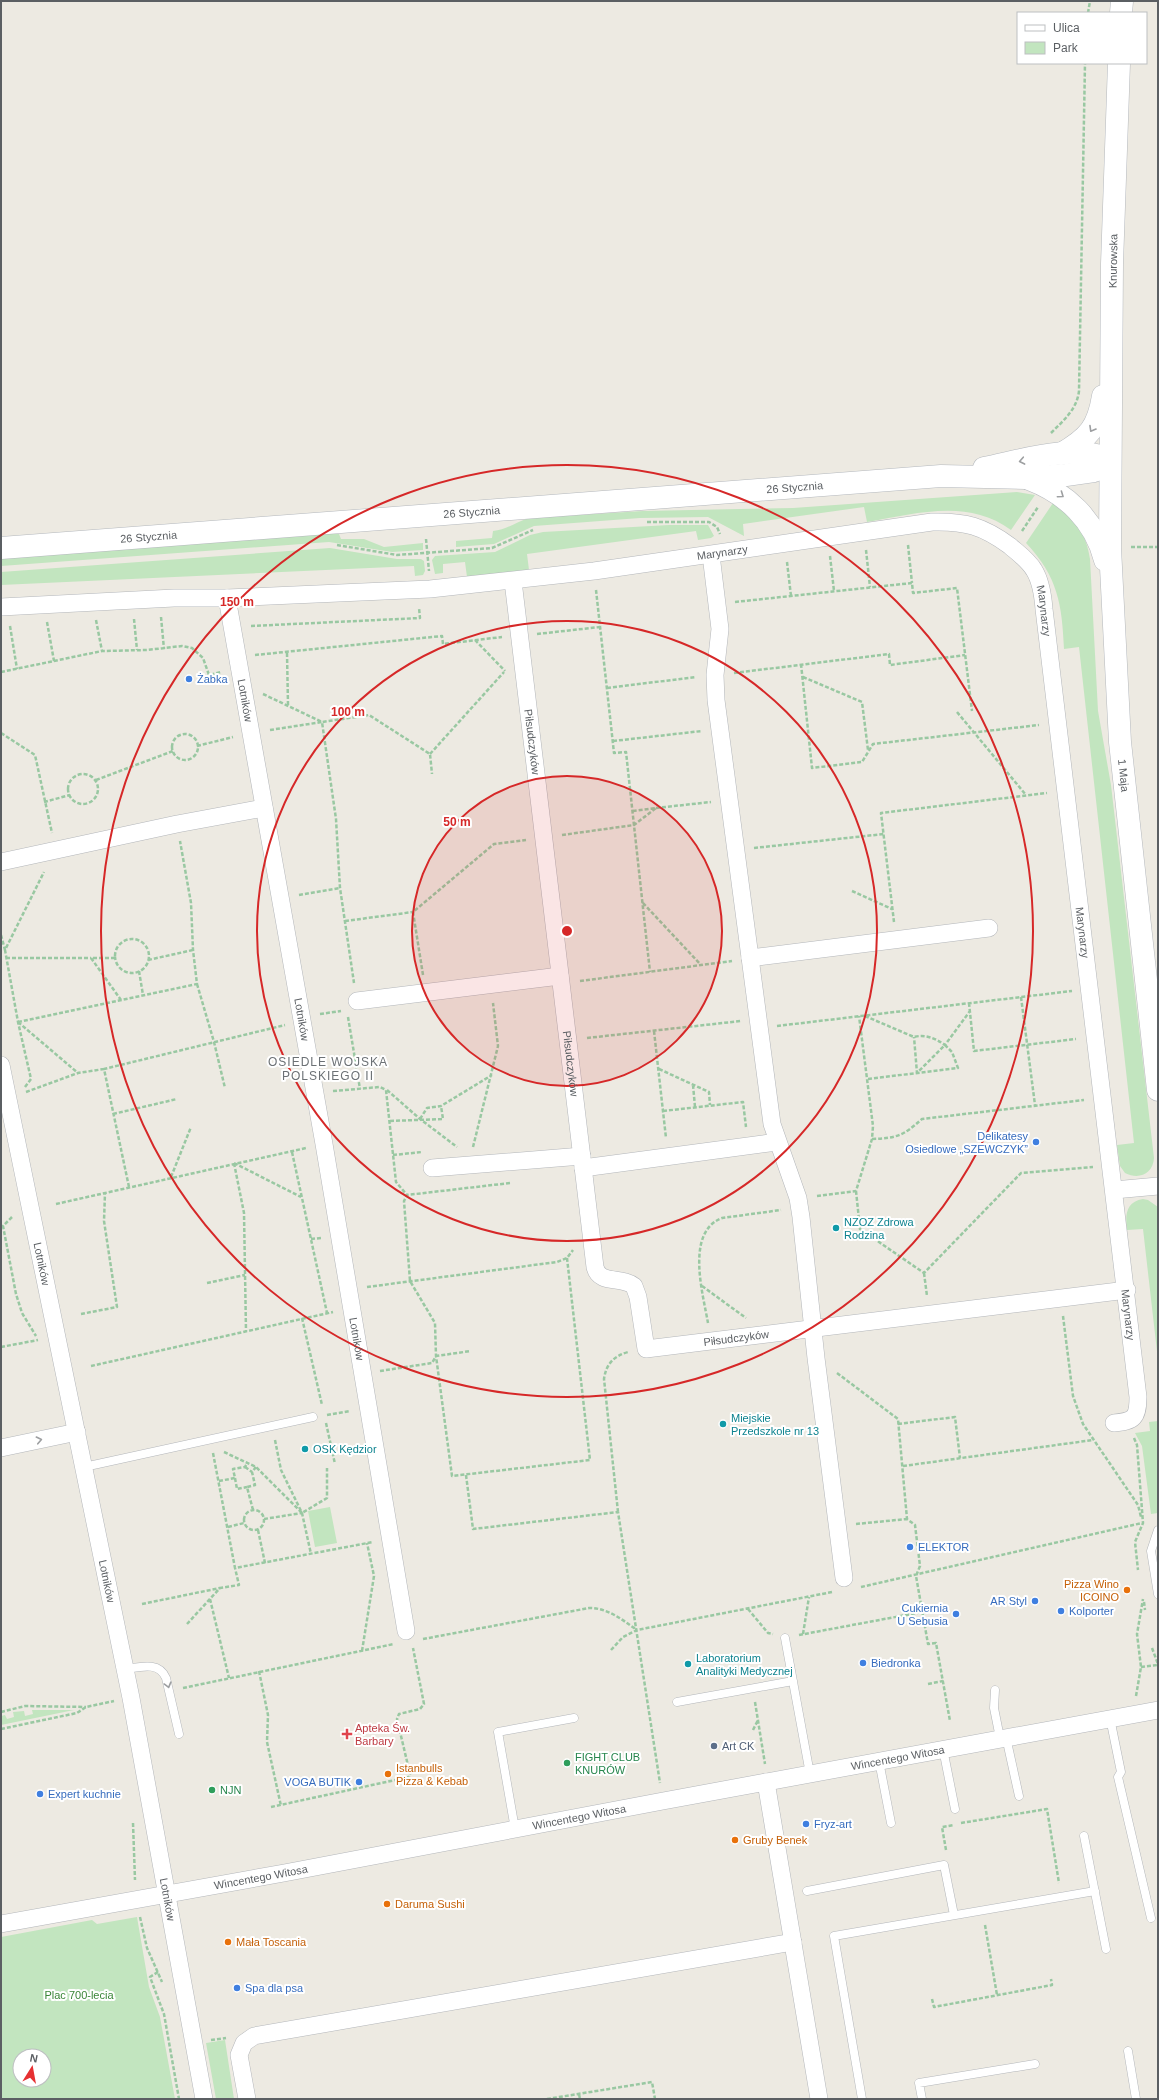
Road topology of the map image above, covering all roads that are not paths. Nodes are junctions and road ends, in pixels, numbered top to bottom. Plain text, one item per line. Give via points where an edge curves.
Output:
1 (1122, 1) edge
2 (1122, 12) edge
3 (1119, 64) edge
4 (1111, 350) junction
5 (1060, 454) junction
6 (1110, 459) junction
7 (942, 476) junction
8 (1026, 478) junction
9 (1, 548) edge
10 (716, 555) junction
11 (513, 581) junction
12 (1112, 595) junction
13 (227, 598) junction
14 (4, 607) edge
15 (264, 808) junction
16 (1, 862) edge
17 (989, 928) dead end
18 (750, 958) junction
19 (560, 976) junction
20 (352, 1006) road end
21 (1, 1065) edge
22 (1158, 1090) edge
23 (777, 1142) junction
24 (582, 1162) junction
25 (432, 1168) dead end
26 (1158, 1186) edge
27 (1114, 1190) junction
28 (1127, 1290) junction
29 (813, 1327) junction
30 (312, 1417) dead end
31 (1121, 1422) road end
32 (76, 1432) junction
33 (1, 1448) edge
34 (84, 1467) junction
35 (1158, 1530) edge
36 (841, 1585) road end
37 (1158, 1594) edge
38 (408, 1638) road end
39 (785, 1638) road end
40 (125, 1669) junction
41 (793, 1681) junction
42 (995, 1690) dead end
43 (677, 1702) dead end
44 (1158, 1710) edge
45 (574, 1718) dead end
46 (1110, 1718) junction
47 (180, 1734) dead end
48 (1003, 1738) junction
49 (943, 1749) junction
50 (879, 1761) junction
51 (810, 1774) junction
52 (766, 1776) junction
53 (1019, 1796) dead end
54 (955, 1809) dead end
55 (891, 1823) dead end
56 (515, 1828) junction
57 (1084, 1836) dead end
58 (806, 1891) dead end
59 (1095, 1891) junction
60 (166, 1894) junction
61 (954, 1915) junction
62 (1151, 1918) dead end
63 (1, 1924) edge
64 (792, 1942) junction
65 (1106, 1949) dead end
66 (1128, 2051) dead end
67 (1034, 2064) dead end
68 (204, 2099) edge
69 (247, 2099) edge
70 (819, 2099) edge
71 (862, 2099) edge
72 (922, 2099) edge
73 (1136, 2099) edge

1 - 2 street
3 - 4 street, Knurowska
4 -> 5 street via 1094,427 1085,439
4 - 6 street, Knurowska
5 - 6 street, 26 Stycznia via 1078,452
5 -> 7 street, 26 Stycznia
6 - 8 street, 26 Stycznia via 1102,468 1094,471
6 - 12 street, 1 Maja
7 - 8 street, 26 Stycznia
7 - 9 street, 26 Stycznia
8 -> 12 street via 1048,486 1068,500 1091,527 1103,551
10 - 11 street, Marynarzy
10 - 18 street via 720,629 715,675
10 - 27 street, Marynarzy via 946,522 973,525 994,534 1017,552 1034,571 1044,609
11 - 13 street, Marynarzy via 430,589
11 - 19 street, Piłsudczyków
12 - 22 street, 1 Maja via 1123,774
13 - 14 street, Marynarzy
13 - 15 street, Lotników
15 - 16 street via 176,824
15 - 38 street, Lotników
17 - 18 street
18 - 23 street via 772,1124
19 - 20 street via 426,993
19 - 24 street, Piłsudczyków
21 - 32 street, Lotników
23 - 24 street via 668,1157
23 - 29 street via 799,1203
24 - 25 street via 474,1161
24 - 29 street, Piłsudczyków via 596,1272 600,1276 625,1281 634,1286 646,1349
26 - 27 street
27 - 28 street, Marynarzy
28 - 29 street, Piłsudczyków
28 - 31 street, Marynarzy via 1138,1397 1136,1414
29 - 36 street via 838,1527
30 - 34 lane via 212,1443
33 -> 32 street
32 - 34 street, Lotników
34 - 40 street, Lotników
35 - 37 lane via 1151,1552
39 - 41 lane
40 -> 47 lane via 159,1668 164,1673
40 - 60 street, Lotników
41 - 43 lane
41 - 51 lane
42 - 48 lane via 994,1708
44 - 46 street, Wincentego Witosa
45 - 56 lane via 498,1732
46 - 48 street, Wincentego Witosa
46 - 62 lane via 1121,1772 1118,1777
48 - 49 street, Wincentego Witosa
48 - 53 lane
49 - 50 street, Wincentego Witosa
49 - 54 lane
50 - 51 street, Wincentego Witosa
50 - 55 lane
51 - 52 street, Wincentego Witosa
52 - 56 street, Wincentego Witosa via 663,1801
52 - 64 street
56 - 60 street, Wincentego Witosa
57 - 59 lane
58 - 61 lane via 944,1865
59 - 61 lane
59 - 65 lane
60 - 63 street, Wincentego Witosa
60 - 68 street, Lotników
61 - 71 lane via 834,1936
64 - 69 street via 254,2036 244,2043 239,2055
64 - 70 street
66 - 73 lane
67 - 72 lane via 919,2083

